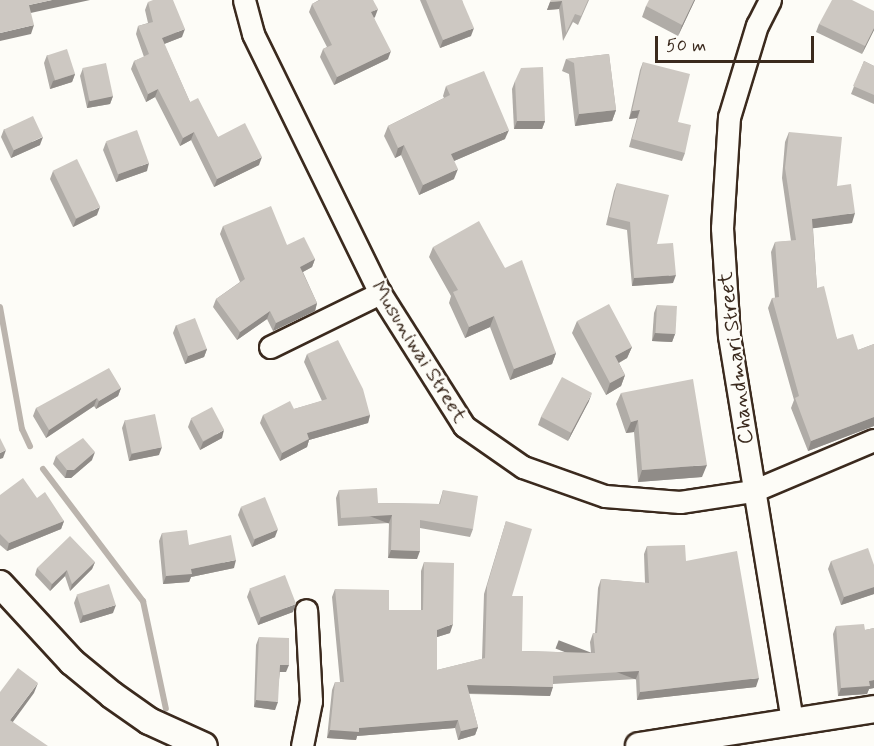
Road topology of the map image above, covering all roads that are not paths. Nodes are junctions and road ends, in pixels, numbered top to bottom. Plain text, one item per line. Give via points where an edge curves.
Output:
1 (244, 0) edge
2 (770, 0) edge
3 (380, 293) junction
4 (270, 346) dead end
5 (874, 440) edge
6 (753, 491) junction
7 (3, 596) edge
8 (306, 610) dead end
9 (874, 709) edge
10 (792, 719) junction
11 (204, 746) edge
12 (302, 746) edge
13 (639, 746) edge

1 - 3 street, Musuniwai Street via 253,34
2 - 6 street, Chandmari Street via 757,25 729,117 722,228 729,336
3 - 4 street
3 - 6 street, Musuniwai Street via 464,426 523,467 605,496 680,502
5 - 6 street, Musuniwai Street
6 - 10 street, Chandmari Street
7 - 11 main road via 112,695 149,720
8 - 12 street via 311,701
9 - 10 main road
10 - 13 main road

